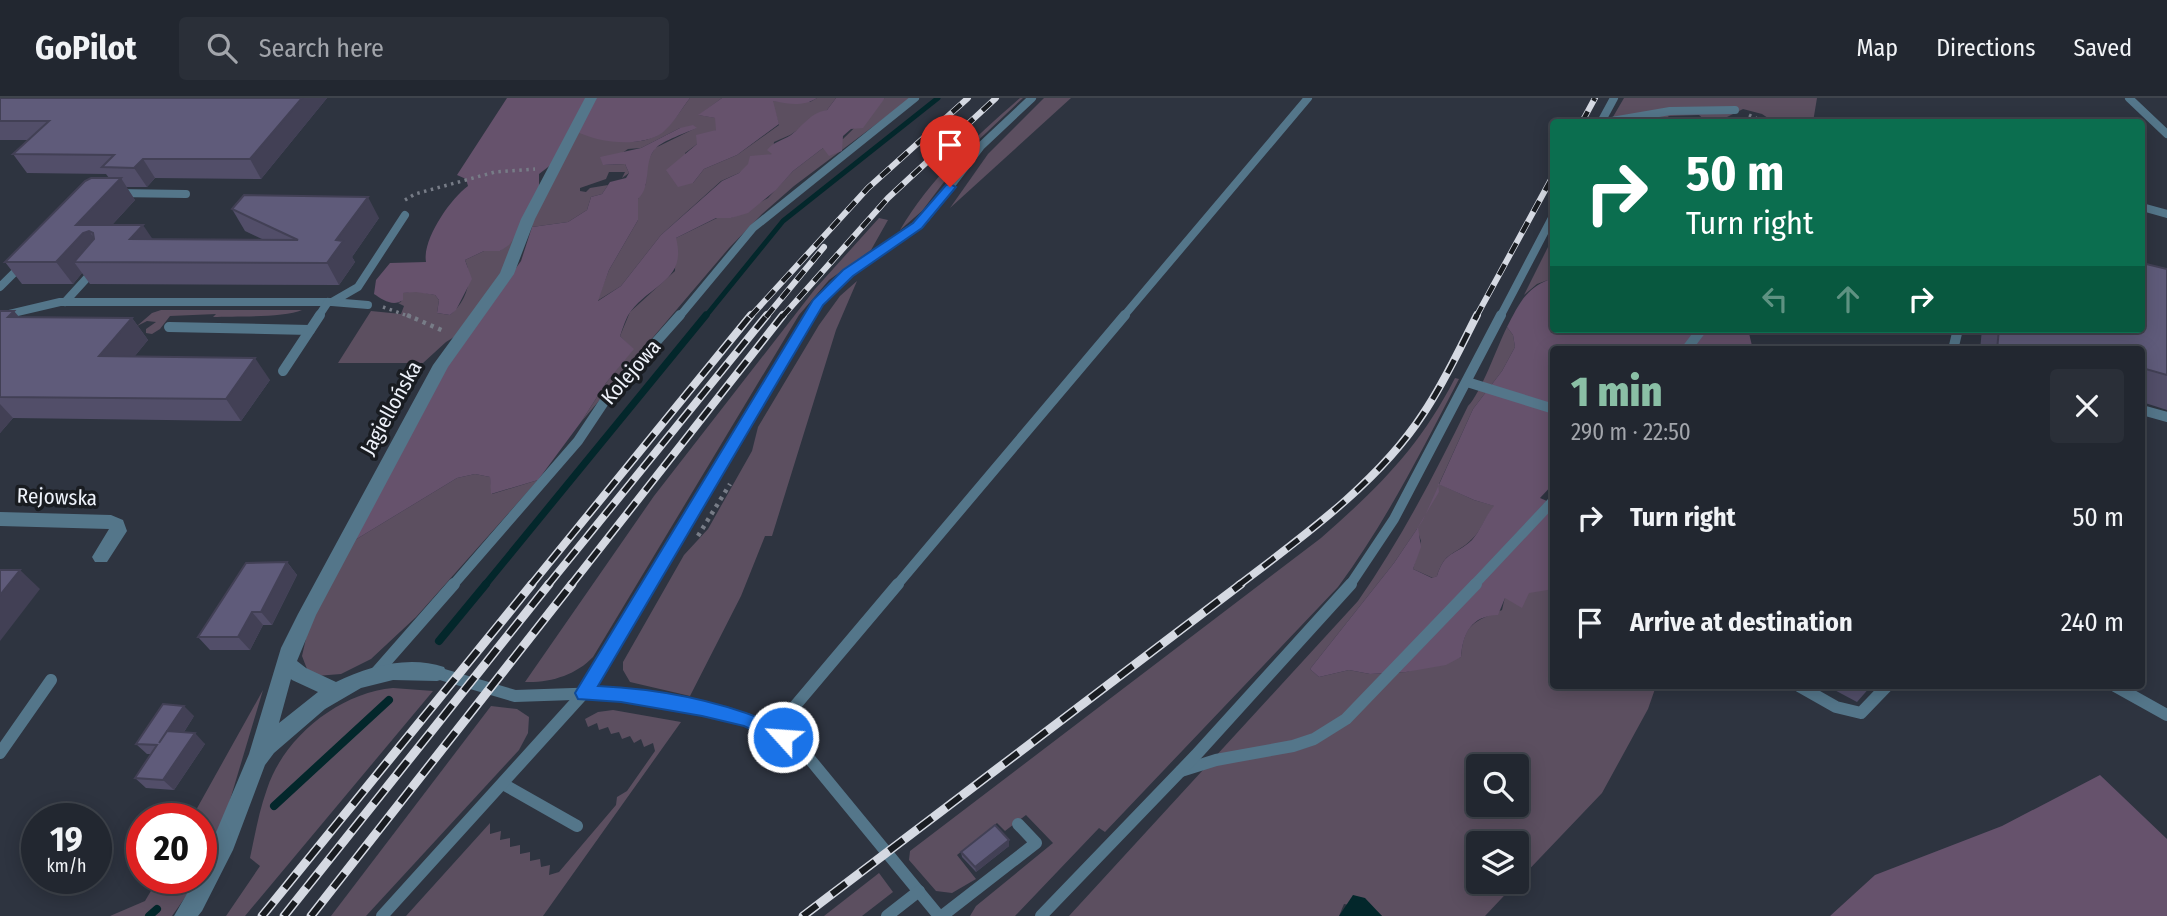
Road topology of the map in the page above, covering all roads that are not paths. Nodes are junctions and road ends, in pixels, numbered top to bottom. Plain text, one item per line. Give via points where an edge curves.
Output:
1 (591, 98) edge
2 (915, 98) edge
3 (1032, 98) edge
4 (1308, 98) edge
5 (1614, 98) edge
6 (2129, 98) edge
7 (1735, 110) dead end
8 (1605, 119) edge
9 (1622, 119) edge
10 (2167, 134) edge
11 (105, 192) edge
12 (186, 194) dead end
13 (2145, 208) edge
14 (2167, 214) edge
15 (405, 215) dead end
16 (1550, 222) edge
17 (29, 258) edge
18 (104, 259) edge
19 (0, 287) edge
20 (65, 302) junction
21 (330, 302) junction
22 (368, 305) road end
23 (0, 316) edge
24 (169, 327) dead end
25 (310, 330) junction
26 (283, 371) dead end
27 (1467, 382) junction
28 (1550, 408) edge
29 (2145, 411) edge
30 (2167, 417) edge
31 (1550, 504) edge
32 (0, 519) edge
33 (101, 556) dead end
34 (286, 663) junction
35 (437, 673) joint
36 (375, 674) junction
37 (51, 680) dead end
38 (1804, 689) edge
39 (1884, 689) edge
40 (2120, 689) edge
41 (336, 691) junction
42 (584, 693) junction
43 (2166, 714) edge
44 (773, 732) junction
45 (1, 752) edge
46 (258, 755) junction
47 (1179, 772) junction
48 (503, 784) junction
49 (1017, 824) dead end
50 (577, 827) dead end
51 (919, 891) junction
52 (184, 916) edge
53 (382, 916) edge
54 (887, 916) edge
55 (941, 916) edge
56 (1041, 916) edge

1 - 34 street, Jagiellońska via 528,219 507,274 441,365 342,545
2 - 36 lane, Kolejowa via 752,228 608,396 571,449
3 - 42 lane via 981,146 918,226 848,273 817,303
4 - 44 lane
5 - 8 lane
6 - 10 lane
7 - 9 lane via 1670,111
11 - 12 lane
13 - 14 lane
15 - 21 lane via 358,287
16 - 27 lane
17 - 19 lane
18 - 20 lane
20 - 21 lane
20 - 23 lane
21 - 22 lane
21 - 25 lane
24 - 25 lane
25 - 26 lane
27 - 28 lane
27 - 47 lane via 1395,519 1346,592
29 - 30 lane
31 - 47 lane via 1346,719 1293,746
32 - 33 street, Rejowska via 111,522 118,531
34 - 41 street
34 - 46 street, Jagiellońska
35 - 36 street, Kolejowa via 406,669
35 - 42 lane via 515,696
36 - 41 street, Kolejowa
37 - 45 lane
38 - 39 lane via 1831,706 1861,713
40 - 43 lane
41 - 46 street, Kolejowa
42 - 44 lane via 702,709 747,719
42 - 48 lane
44 - 51 lane via 804,752
46 - 52 street, Kolejowa via 219,858
47 - 56 lane
48 - 50 lane
48 - 53 lane
49 - 55 lane via 1036,843
51 - 54 lane
51 - 55 lane

